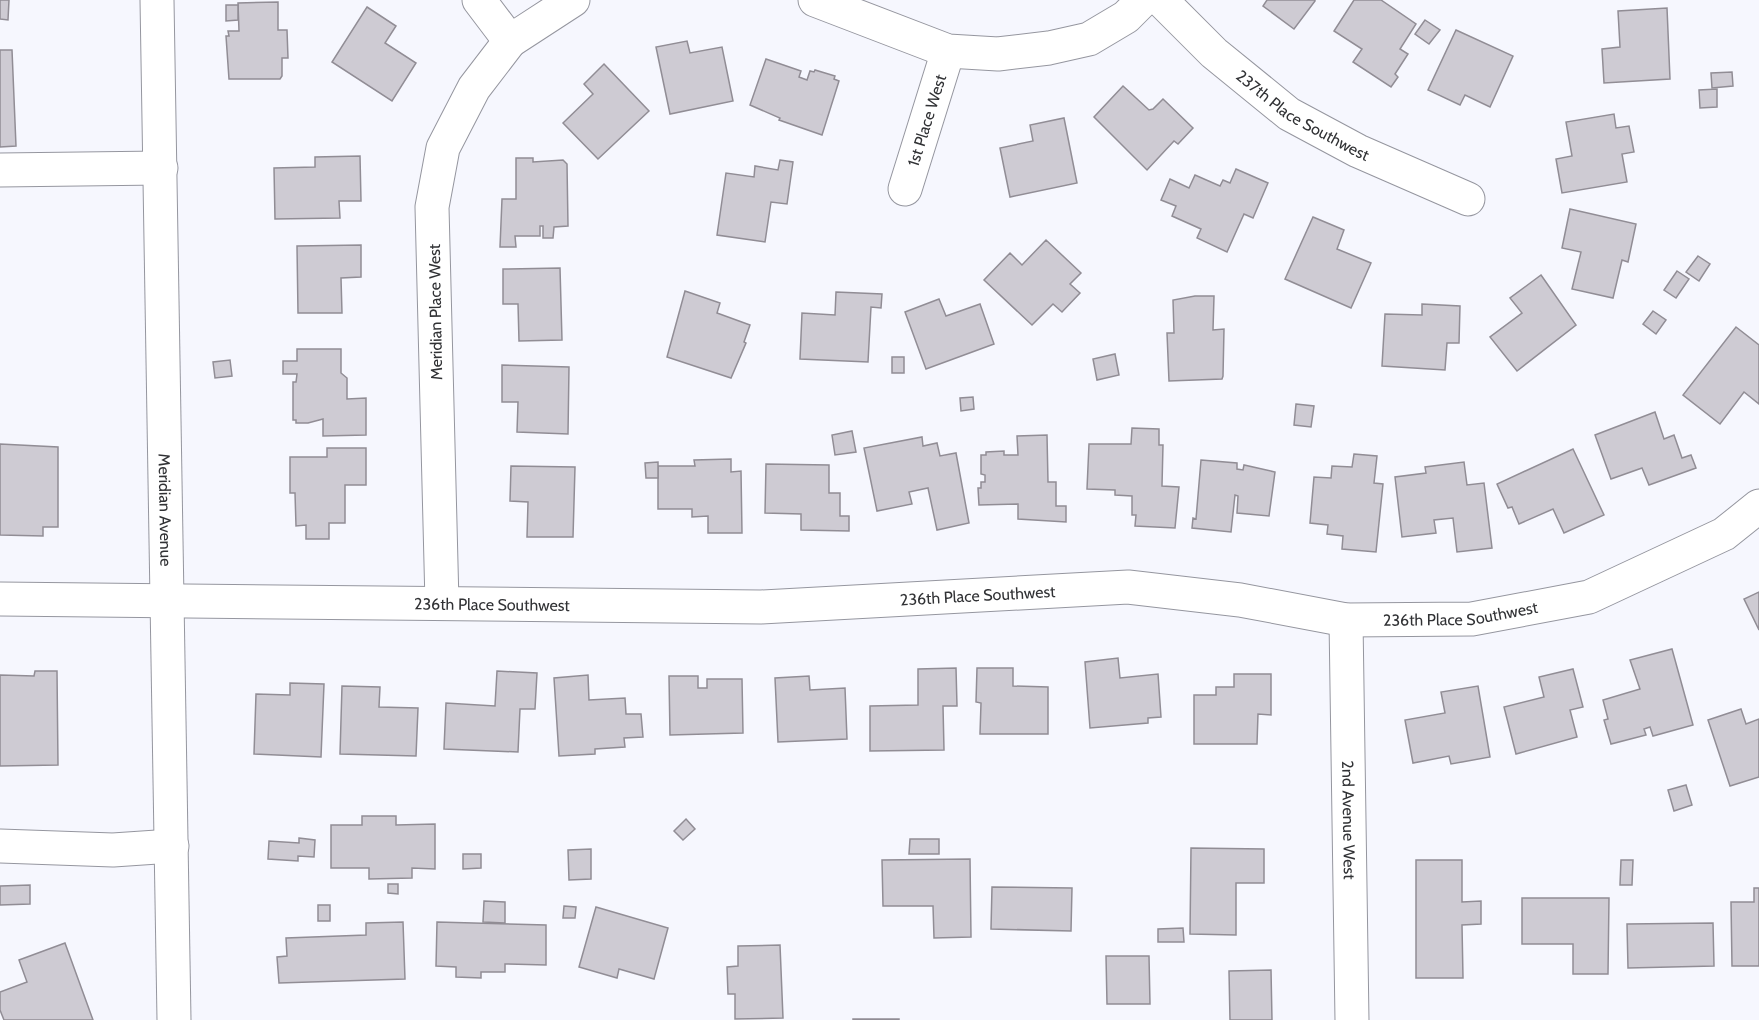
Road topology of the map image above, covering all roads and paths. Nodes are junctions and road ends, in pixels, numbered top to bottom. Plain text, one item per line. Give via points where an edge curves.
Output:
1 (157, 0) edge
2 (479, 0) edge
3 (573, 0) edge
4 (815, 0) edge
5 (1143, 0) edge
6 (1161, 0) edge
7 (510, 41) junction
8 (948, 51) junction
9 (161, 168) junction
10 (0, 170) edge
11 (905, 189) dead end
12 (1468, 199) dead end
13 (1759, 506) edge
14 (0, 599) edge
15 (168, 600) junction
16 (442, 603) junction
17 (1346, 620) junction
18 (0, 846) edge
19 (171, 846) junction
20 (174, 1020) edge
21 (1352, 1020) edge

1 - 9 street, Meridian Avenue
2 - 7 street
3 - 7 street
4 - 8 street
5 - 8 street via 1126,17 1089,39 998,54
6 - 12 street, 237th Place Southwest via 1214,53 1289,114 1358,151
7 - 16 street, Meridian Place West via 474,88 443,148 432,207
8 - 11 street, 1st Place West
9 - 10 street
9 - 15 street, Meridian Avenue
13 - 17 street, 236th Place Southwest via 1724,534 1589,597 1472,619
14 - 15 street, 236th Place Southwest
15 - 16 street, 236th Place Southwest
15 - 19 street, Meridian Avenue
16 - 17 street, 236th Place Southwest via 761,607 1128,587 1239,600
17 - 21 street, 2nd Avenue West
18 - 19 street via 113,850
19 - 20 street, Meridian Avenue

